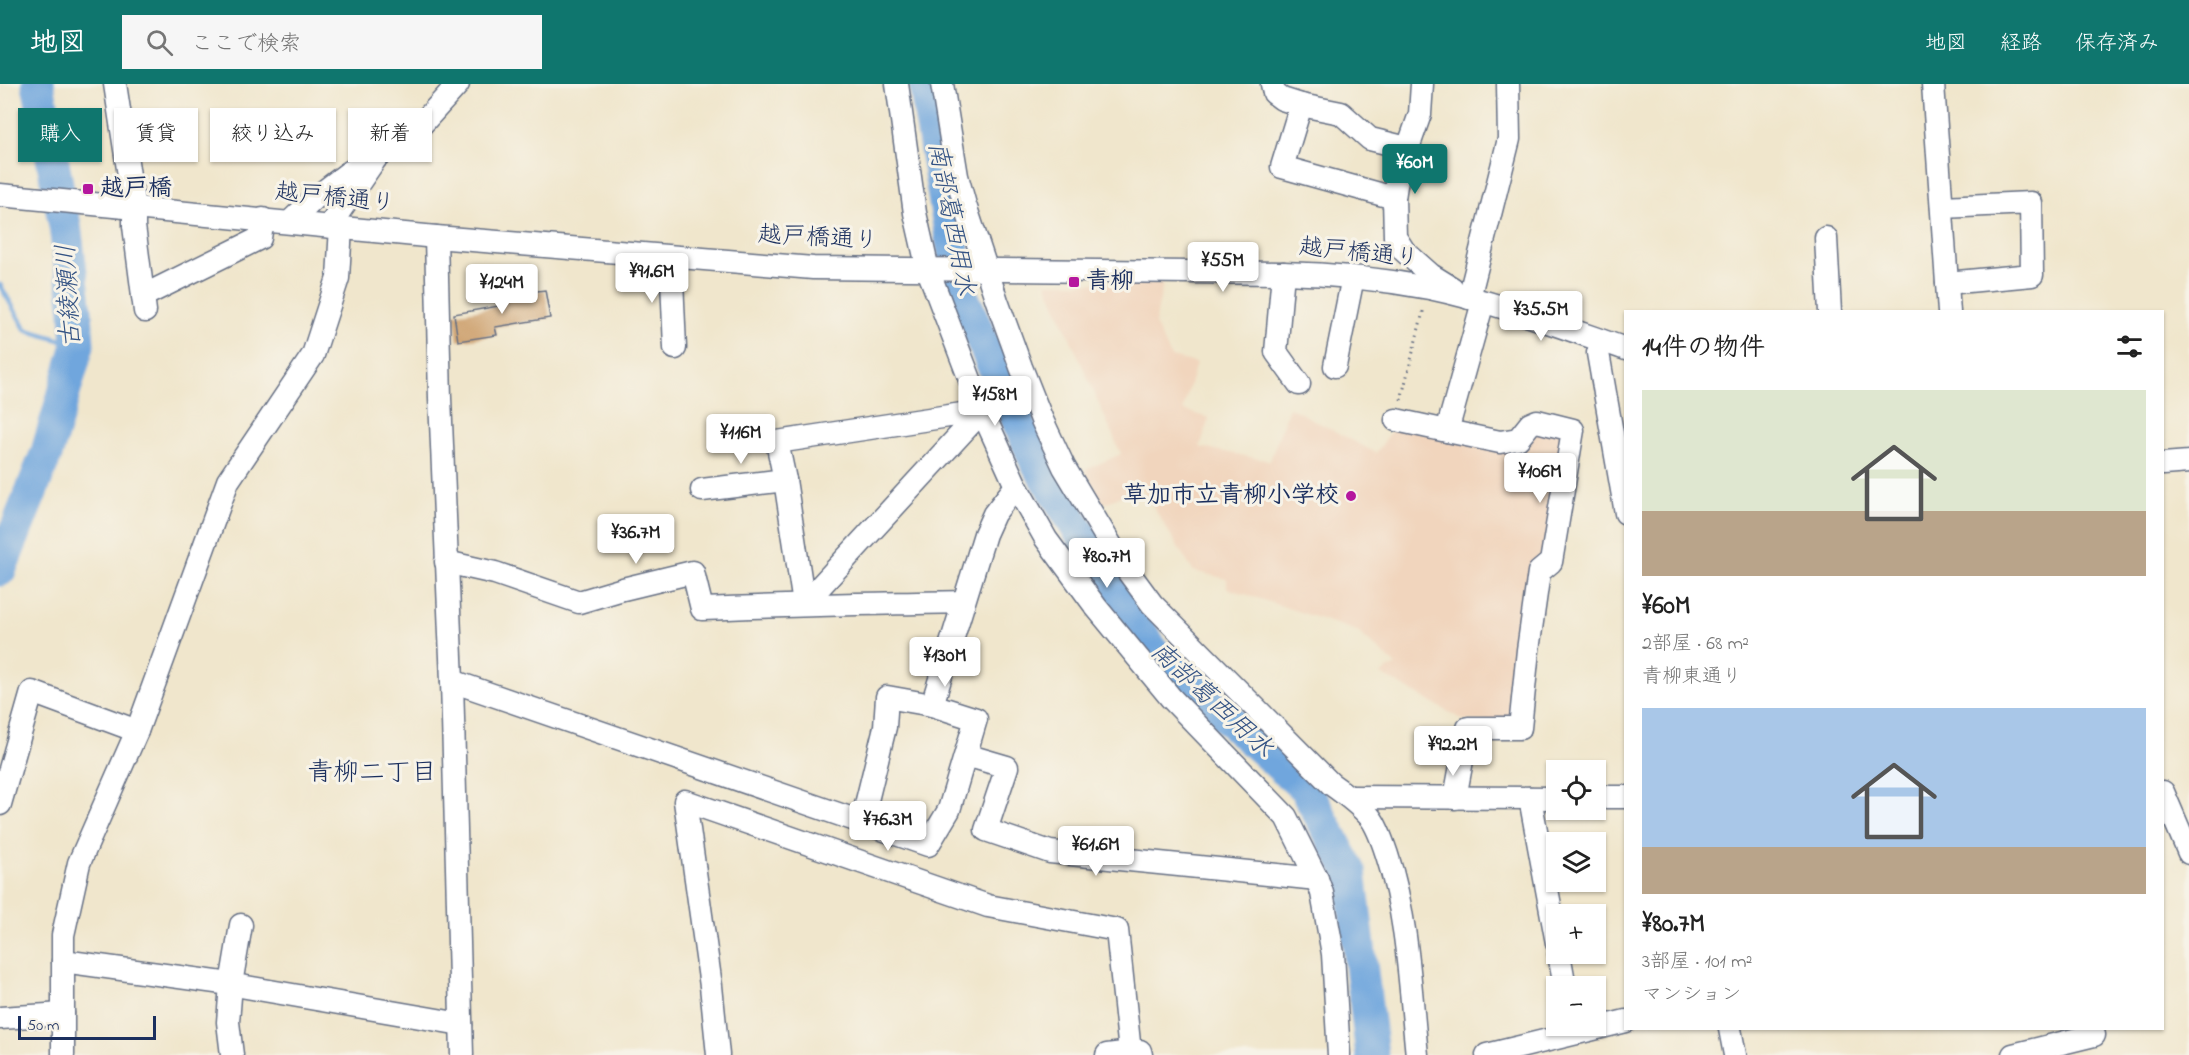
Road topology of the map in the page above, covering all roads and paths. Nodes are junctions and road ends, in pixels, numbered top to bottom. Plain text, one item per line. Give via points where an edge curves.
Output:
1 (116, 84) edge
2 (458, 84) edge
3 (897, 84) edge
4 (942, 84) edge
5 (1272, 84) edge
6 (1422, 84) edge
7 (1508, 84) edge
8 (1933, 84) edge
9 (1301, 105) junction
10 (432, 113) edge
11 (1407, 148) junction
12 (367, 162) edge
13 (373, 162) edge
14 (0, 195) edge
15 (1394, 198) junction
16 (1942, 207) junction
17 (134, 208) junction
18 (263, 219) junction
19 (290, 222) junction
20 (335, 226) junction
21 (436, 237) junction
22 (1826, 238) dead end
23 (671, 257) junction
24 (932, 270) junction
25 (982, 270) junction
26 (1283, 273) junction
27 (1353, 277) junction
28 (1947, 283) junction
29 (1429, 288) junction
30 (1476, 300) junction
31 (1830, 310) edge
32 (1949, 310) edge
33 (1602, 341) junction
34 (675, 348) dead end
35 (1624, 348) edge
36 (1335, 366) dead end
37 (1299, 384) dead end
38 (982, 411) junction
39 (1396, 420) joint
40 (1447, 431) junction
41 (2189, 462) edge
42 (2164, 464) edge
43 (785, 480) junction
44 (1016, 486) junction
45 (702, 490) dead end
46 (1624, 502) edge
47 (447, 562) junction
48 (962, 602) junction
49 (804, 604) junction
50 (452, 681) junction
51 (932, 705) junction
52 (137, 731) junction
53 (966, 755) junction
54 (2164, 794) edge
55 (1350, 797) junction
56 (1606, 797) edge
57 (1624, 797) edge
58 (1455, 798) junction
59 (1530, 798) junction
60 (1546, 798) edge
61 (0, 804) edge
62 (862, 821) junction
63 (2189, 853) edge
64 (1317, 879) junction
65 (1550, 904) edge
66 (241, 925) dead end
67 (63, 961) junction
68 (231, 984) junction
69 (63, 1014) junction
70 (0, 1018) edge
71 (1624, 1021) edge
72 (461, 1024) junction
73 (1606, 1024) edge
74 (1730, 1030) edge
75 (1553, 1036) edge
76 (2095, 1040) edge
77 (1135, 1054) edge
78 (63, 1055) edge
79 (232, 1055) edge
80 (462, 1055) edge
81 (718, 1055) edge
82 (1107, 1055) edge
83 (1339, 1055) edge
84 (1417, 1055) edge
85 (1487, 1055) edge
86 (1735, 1055) edge
87 (2013, 1055) edge

1 - 17 street
2 - 10 street
3 - 24 street via 915,213
4 - 25 street via 957,176
5 - 9 street via 1274,93 1282,99
6 - 11 street via 1420,114
7 - 30 street via 1509,139
8 - 16 street
9 - 11 street via 1341,112 1370,139
9 - 15 street via 1282,167
11 - 15 street
12 - 19 street via 314,199
13 - 20 street
14 - 17 street, 越戸橋通り
15 - 30 street via 1395,237 1404,251 1431,274
16 - 28 street
16 - 28 street via 2031,203 2032,274
17 - 18 street, 越戸橋通り
17 - 18 street via 144,304 260,238
18 - 19 street, 越戸橋通り
19 - 20 street, 越戸橋通り
20 - 21 street, 越戸橋通り
20 - 52 street via 338,278 313,355 228,481
21 - 23 street, 越戸橋通り
21 - 47 street
22 - 31 street
23 - 24 street, 越戸橋通り via 813,268
23 - 34 street
24 - 25 street, 越戸橋通り
24 - 38 street
25 - 26 street, 越戸橋通り
25 - 55 street via 1064,467 1121,562 1180,633 1331,784
26 - 27 street, 越戸橋通り
26 - 37 street via 1276,352
27 - 29 street, 越戸橋通り
27 - 36 street
28 - 32 street
29 - 30 street, 越戸橋通り
29 - 39 path
30 - 33 street, 越戸橋通り
30 - 40 street
33 - 35 street, 越戸橋通り
33 - 46 street via 1598,353
38 - 43 street via 777,442
38 - 44 street
38 - 49 street
39 - 40 street
40 - 58 street via 1500,442 1518,439 1537,421 1573,430 1551,562 1539,572 1520,728 1468,728
41 - 42 street
43 - 45 street
43 - 49 street
44 - 48 street via 989,524
44 - 64 street via 1046,539 1096,608 1171,698 1286,817
47 - 49 street via 504,576 579,602 693,572 702,609
47 - 50 street
48 - 49 street
48 - 51 street
50 - 62 street
50 - 72 street
51 - 53 street via 976,719
51 - 62 street via 887,697 885,728
52 - 61 street via 32,693
52 - 67 street via 80,863 63,935
53 - 62 street via 950,810 928,845
53 - 64 street via 1007,767 986,830 1050,852
54 - 63 street
55 - 58 street
55 - 84 street via 1370,818 1397,885
56 - 57 street
58 - 59 street
59 - 60 street
59 - 65 street
64 - 83 street via 1333,954
66 - 68 street
67 - 68 street
67 - 69 street
68 - 72 street
68 - 79 street via 228,1022
69 - 70 street
69 - 78 street
71 - 73 street
72 - 80 street
74 - 86 street
75 - 85 street
76 - 87 street
77 - 81 street via 1117,930 988,906 685,801
77 - 82 street

